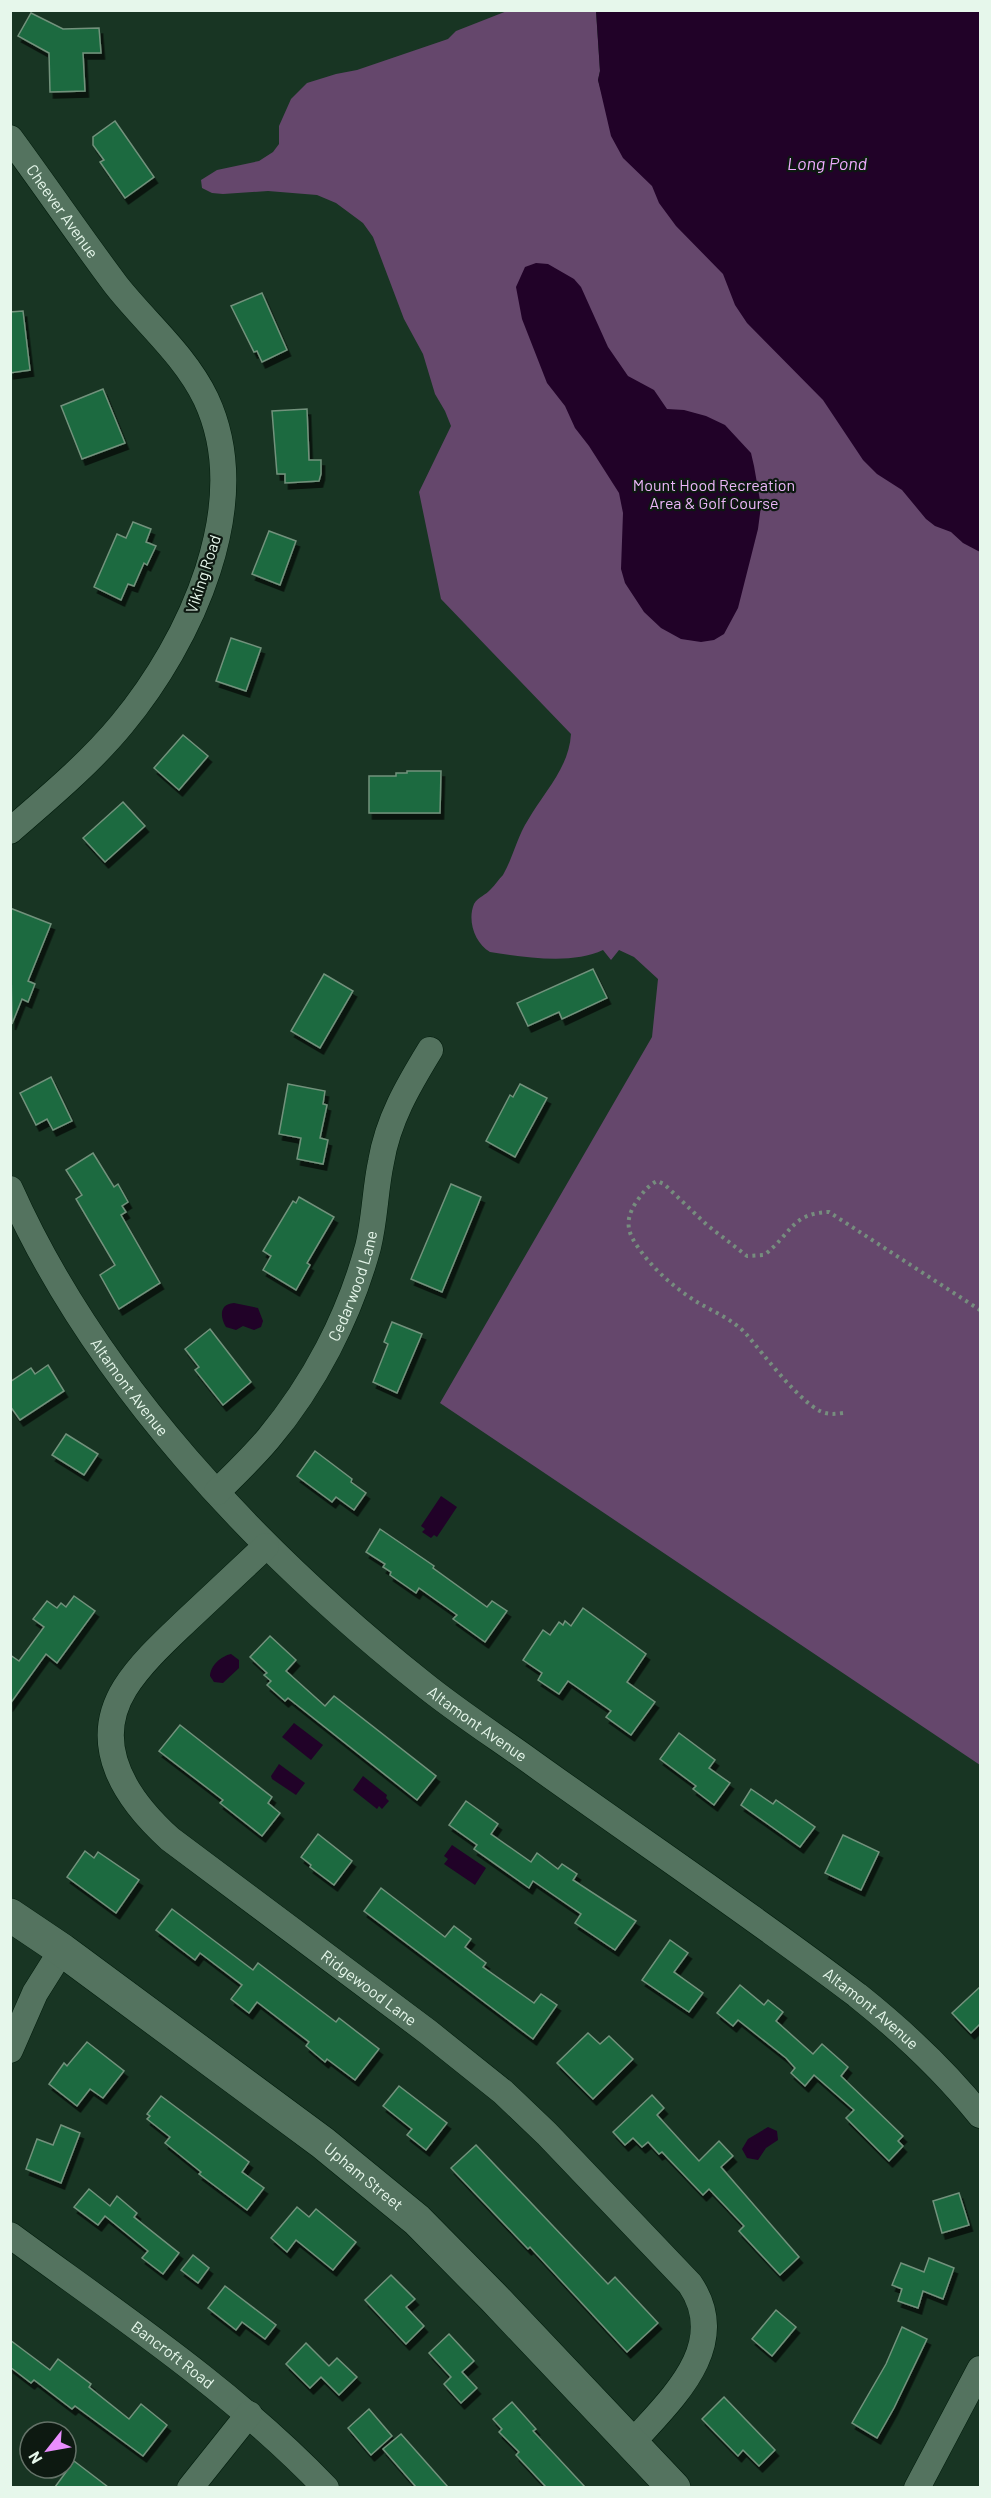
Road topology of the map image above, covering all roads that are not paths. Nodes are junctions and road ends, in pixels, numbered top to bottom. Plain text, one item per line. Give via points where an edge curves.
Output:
1 (10, 138) edge
2 (116, 285) joint
3 (10, 831) edge
4 (430, 1050) dead end
5 (10, 1188) edge
6 (218, 1492) junction
7 (266, 1546) junction
8 (10, 1915) edge
9 (62, 1950) junction
10 (10, 2050) edge
11 (978, 2106) edge
12 (10, 2235) edge
13 (981, 2369) edge
14 (249, 2414) junction
15 (632, 2443) junction
16 (190, 2487) edge
17 (326, 2487) edge
18 (674, 2487) edge
19 (917, 2487) edge

1 - 2 street, Cheever Avenue
2 - 3 street, Viking Road via 179,358 205,398 221,456 221,519 197,597 174,649 154,681 112,735
4 - 6 street, Cedarwood Lane via 393,1119 380,1163 368,1248 333,1340 314,1376 278,1426
5 - 6 street, Altamont Avenue via 64,1292 118,1372
6 - 7 street, Altamont Avenue
7 - 11 street, Altamont Avenue via 423,1683 857,1995
7 - 15 street, Ridgewood Lane via 150,1656 125,1689 114,1714 111,1740 121,1779 146,1817 170,1839 502,2092 690,2284 702,2314 698,2356 686,2379
8 - 9 main road, Upham Street
9 - 10 street via 35,1993
9 - 15 main road, Upham Street via 323,2143 409,2213
12 - 14 street, Bancroft Road
13 - 19 street
14 - 16 street
14 - 17 street, Bancroft Road
15 - 18 main road, Upham Street

